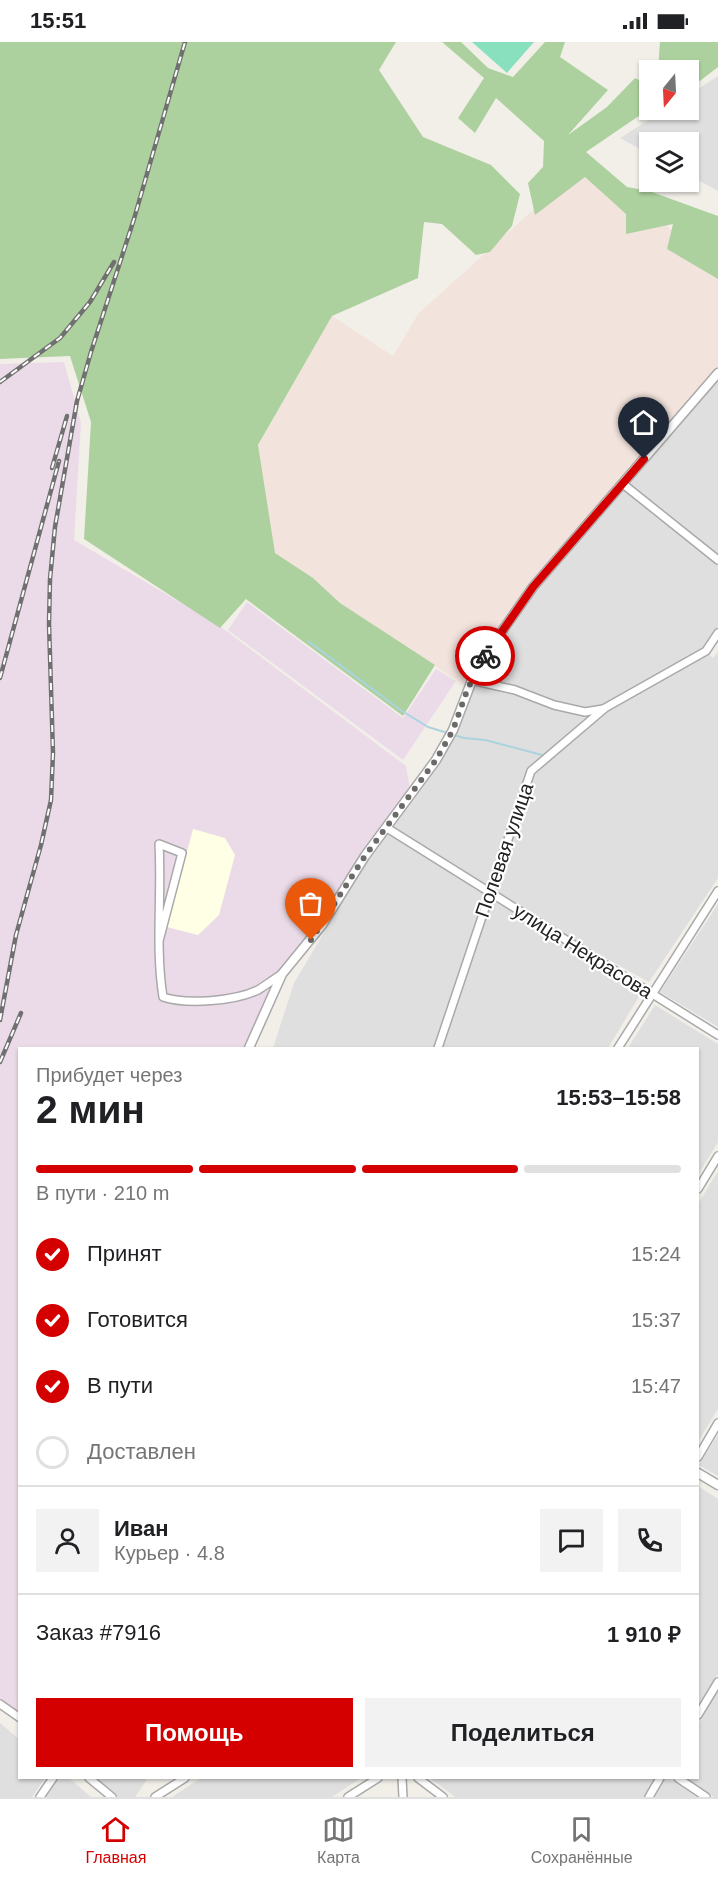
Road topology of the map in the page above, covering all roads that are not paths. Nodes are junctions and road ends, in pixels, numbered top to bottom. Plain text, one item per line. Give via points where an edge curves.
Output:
1 (718, 373) edge
2 (623, 484) junction
3 (718, 560) edge
4 (718, 633) edge
5 (471, 680) junction
6 (605, 708) junction
7 (387, 828) junction
8 (718, 891) edge
9 (489, 893) junction
10 (159, 941) junction
11 (282, 974) junction
12 (651, 994) junction
13 (718, 1035) edge
14 (249, 1047) edge
15 (438, 1047) edge
16 (619, 1047) edge
17 (718, 1156) edge
18 (699, 1188) edge
19 (718, 1423) edge
20 (699, 1455) edge
21 (699, 1474) edge
22 (718, 1485) edge
23 (718, 1682) edge
24 (0, 1704) edge
25 (699, 1714) edge
26 (18, 1717) edge
27 (51, 1779) edge
28 (90, 1779) edge
29 (183, 1779) edge
30 (376, 1779) edge
31 (402, 1779) edge
32 (419, 1779) edge
33 (659, 1779) edge
34 (679, 1779) edge
35 (40, 1797) edge
36 (112, 1797) edge
37 (155, 1797) edge
38 (348, 1797) edge
39 (403, 1797) edge
40 (443, 1797) edge
41 (649, 1797) edge
42 (706, 1797) edge

1 - 2 street
2 - 3 street
2 - 5 street via 533,587
4 - 6 street, Полевая улица via 706,651
5 - 6 street via 585,712
5 - 7 street via 436,760
6 - 9 street, Полевая улица via 531,771
7 - 9 street, улица Некрасова
7 - 11 street via 322,925
8 - 12 street
9 - 12 street, улица Некрасова
9 - 15 street, Полевая улица
10 - 10 street via 161,879 159,844 182,853
10 - 11 street via 163,997 177,1001 238,997 258,990
11 - 14 street
12 - 13 street, улица Некрасова
12 - 16 street
17 - 18 street
19 - 20 street
21 - 22 street
23 - 25 street
24 - 26 street
27 - 35 street
28 - 36 street
29 - 37 street
30 - 38 street
31 - 39 street
32 - 40 street
33 - 41 street
34 - 42 street

